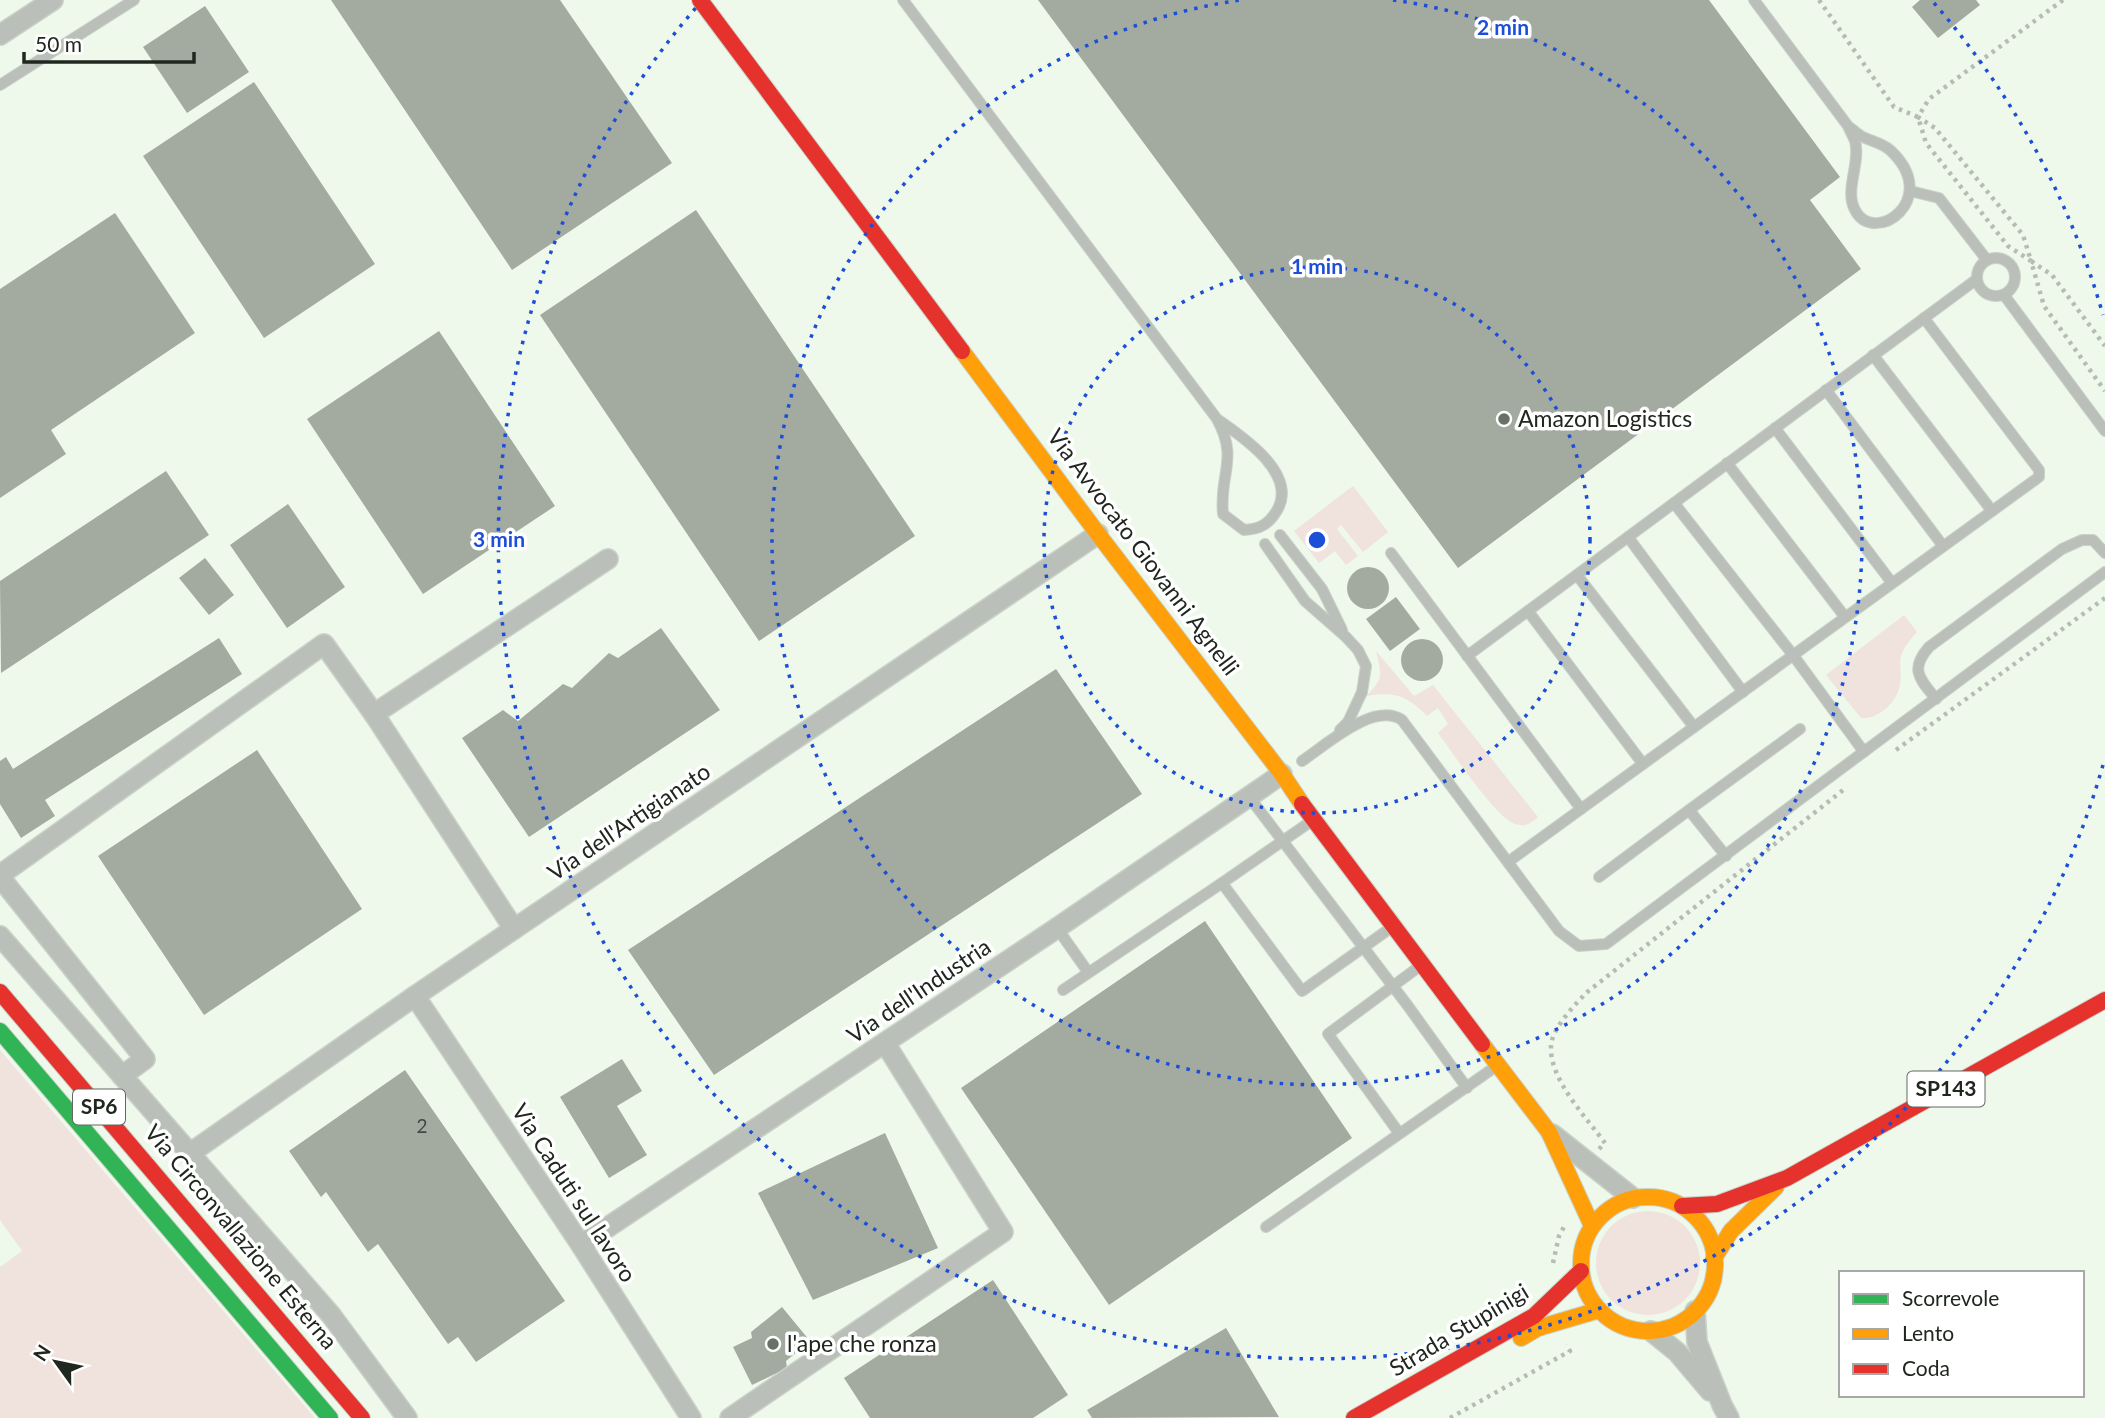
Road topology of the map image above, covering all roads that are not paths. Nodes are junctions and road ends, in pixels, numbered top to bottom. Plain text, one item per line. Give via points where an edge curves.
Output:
1 (53, 0) edge
2 (134, 0) edge
3 (700, 0) edge
4 (903, 0) edge
5 (1754, 0) edge
6 (723, 12) dead end
7 (0, 35) edge
8 (755, 74) junction
9 (0, 85) edge
10 (1848, 126) junction
11 (1910, 191) junction
12 (1987, 260) junction
13 (1977, 279) junction
14 (2004, 295) junction
15 (1924, 318) junction
16 (1872, 355) junction
17 (1826, 390) junction
18 (1217, 419) junction
19 (1775, 428) junction
20 (2105, 431) edge
21 (1727, 463) junction
22 (1674, 503) junction
23 (1992, 511) junction
24 (1098, 534) junction
25 (1280, 535) dead end
26 (1628, 537) junction
27 (1265, 544) dead end
28 (1943, 546) junction
29 (2105, 553) edge
30 (1391, 554) dead end
31 (608, 559) dead end
32 (2105, 572) edge
33 (1577, 575) junction
34 (1892, 583) junction
35 (1528, 611) junction
36 (1845, 617) junction
37 (1346, 637) junction
38 (1793, 655) junction
39 (1467, 656) junction
40 (1743, 692) junction
41 (1936, 699) junction
42 (374, 714) junction
43 (1694, 727) junction
44 (1800, 729) dead end
45 (1322, 747) junction
46 (1864, 752) junction
47 (1302, 761) dead end
48 (1643, 764) junction
49 (1282, 774) junction
50 (1250, 798) junction
51 (1581, 808) junction
52 (1689, 810) junction
53 (1313, 820) junction
54 (1282, 841) junction
55 (1726, 856) junction
56 (1507, 862) junction
57 (0, 876) edge
58 (1599, 877) dead end
59 (1222, 883) junction
60 (1394, 925) junction
61 (1057, 928) junction
62 (514, 929) junction
63 (0, 936) edge
64 (1363, 947) junction
65 (1423, 963) junction
66 (1088, 972) junction
67 (1392, 985) junction
68 (1063, 990) dead end
69 (0, 992) edge
70 (415, 996) junction
71 (2105, 1000) edge
72 (0, 1031) edge
73 (885, 1043) junction
74 (1499, 1065) junction
75 (122, 1076) junction
76 (1467, 1088) junction
77 (1549, 1132) junction
78 (1399, 1133) junction
79 (189, 1154) junction
80 (1787, 1178) junction
81 (1633, 1198) junction
82 (1682, 1206) junction
83 (1592, 1226) junction
84 (1266, 1227) dead end
85 (580, 1245) junction
86 (1714, 1258) junction
87 (1581, 1271) junction
88 (1599, 1310) junction
89 (1695, 1311) junction
90 (1651, 1331) junction
91 (1725, 1412) edge
92 (330, 1418) edge
93 (362, 1418) edge
94 (407, 1418) edge
95 (691, 1418) edge
96 (730, 1418) edge
97 (1354, 1418) edge
98 (1380, 1418) edge

1 - 7 street
2 - 9 lane
3 - 8 main road, Via Avvocato Giovanni Agnelli
4 - 18 lane
5 - 10 lane
6 - 8 lane
8 - 24 main road, Via Avvocato Giovanni Agnelli
10 - 11 lane via 1888,149 1908,174
10 - 11 lane via 1856,154 1851,195 1859,218 1887,222 1902,211
11 - 12 lane via 1939,198
12 - 13 lane
12 - 14 lane via 2005,260 2013,269 2015,281
13 - 14 lane via 1984,293
13 - 15 lane
14 - 20 lane
15 - 16 lane
15 - 23 lane via 2039,470 2039,477
16 - 17 lane
16 - 23 lane
17 - 19 lane
17 - 28 lane
18 - 18 lane via 1226,434 1229,456 1221,497 1223,514 1244,530 1257,529 1278,510 1280,481 1248,441
19 - 21 lane
19 - 34 lane
21 - 22 lane
21 - 36 lane
22 - 26 lane
22 - 38 lane
23 - 28 lane
24 - 49 main road, Via Avvocato Giovanni Agnelli
24 - 62 street, Via dell'Artigianato
25 - 37 lane via 1322,589
26 - 33 lane
26 - 40 lane
27 - 37 lane via 1305,601
28 - 34 lane
29 - 41 lane via 2093,540 2062,549 1929,647 1917,671
30 - 39 lane
31 - 42 street
32 - 41 lane
33 - 35 lane
33 - 43 lane
34 - 36 lane
35 - 39 lane
35 - 48 lane
36 - 38 lane
37 - 45 lane via 1366,666 1362,692 1348,722
38 - 40 lane
38 - 46 lane
39 - 51 lane
40 - 43 lane
41 - 46 lane
42 - 57 street via 324,644
42 - 62 street
43 - 48 lane
44 - 52 lane
45 - 47 lane
45 - 56 lane via 1366,719 1390,714 1402,720
46 - 55 lane
48 - 51 lane
49 - 50 street, Via dell'Industria
49 - 53 main road, Via Avvocato Giovanni Agnelli
50 - 54 lane
50 - 61 street, Via dell'Industria
51 - 56 lane
52 - 55 lane
52 - 58 lane
53 - 54 lane
53 - 60 main road, Via Avvocato Giovanni Agnelli
54 - 59 lane
54 - 64 lane
55 - 56 lane via 1615,939 1592,946 1579,946 1559,931
57 - 75 street via 145,1059
59 - 64 lane via 1302,991
59 - 66 lane
60 - 64 lane
60 - 65 main road, Via Avvocato Giovanni Agnelli
61 - 66 lane
61 - 73 street, Via dell'Industria
62 - 70 street, Via dell'Artigianato
63 - 75 street, Via Circonvallazione Esterna
64 - 67 lane
65 - 67 lane
65 - 74 main road, Via Avvocato Giovanni Agnelli
66 - 68 lane
67 - 76 lane
67 - 78 lane via 1328,1034
69 - 93 main road, Via Circonvallazione Esterna / SP6
70 - 79 street, Via dell'Artigianato
70 - 85 street, Via Caduti sul lavoro
71 - 80 main road, SP143
72 - 92 main road, SP6
73 - 85 street, Via dell'Industria
73 - 96 street via 1003,1232
74 - 76 lane
74 - 77 main road, Via Avvocato Giovanni Agnelli
75 - 79 street, Via Circonvallazione Esterna
76 - 78 lane
77 - 81 street, Via Avvocato Giovanni Agnelli
77 - 83 main road, Via Avvocato Giovanni Agnelli
78 - 84 lane
79 - 94 street, Via Circonvallazione Esterna via 331,1315
80 - 82 main road, SP143 via 1717,1204
80 - 86 main road, SP143 via 1731,1231
81 - 82 main road via 1666,1199
81 - 83 main road via 1610,1208
82 - 86 main road via 1704,1228
83 - 87 main road via 1581,1255
85 - 95 street, Via Caduti sul lavoro
86 - 89 main road via 1707,1295
87 - 88 main road
87 - 97 main road, Strada Stupinigi via 1534,1316
88 - 90 main road via 1614,1322
88 - 98 main road, Strada Stupinigi via 1538,1328
89 - 90 main road via 1667,1328
89 - 91 street via 1696,1342
90 - 91 street via 1677,1352

